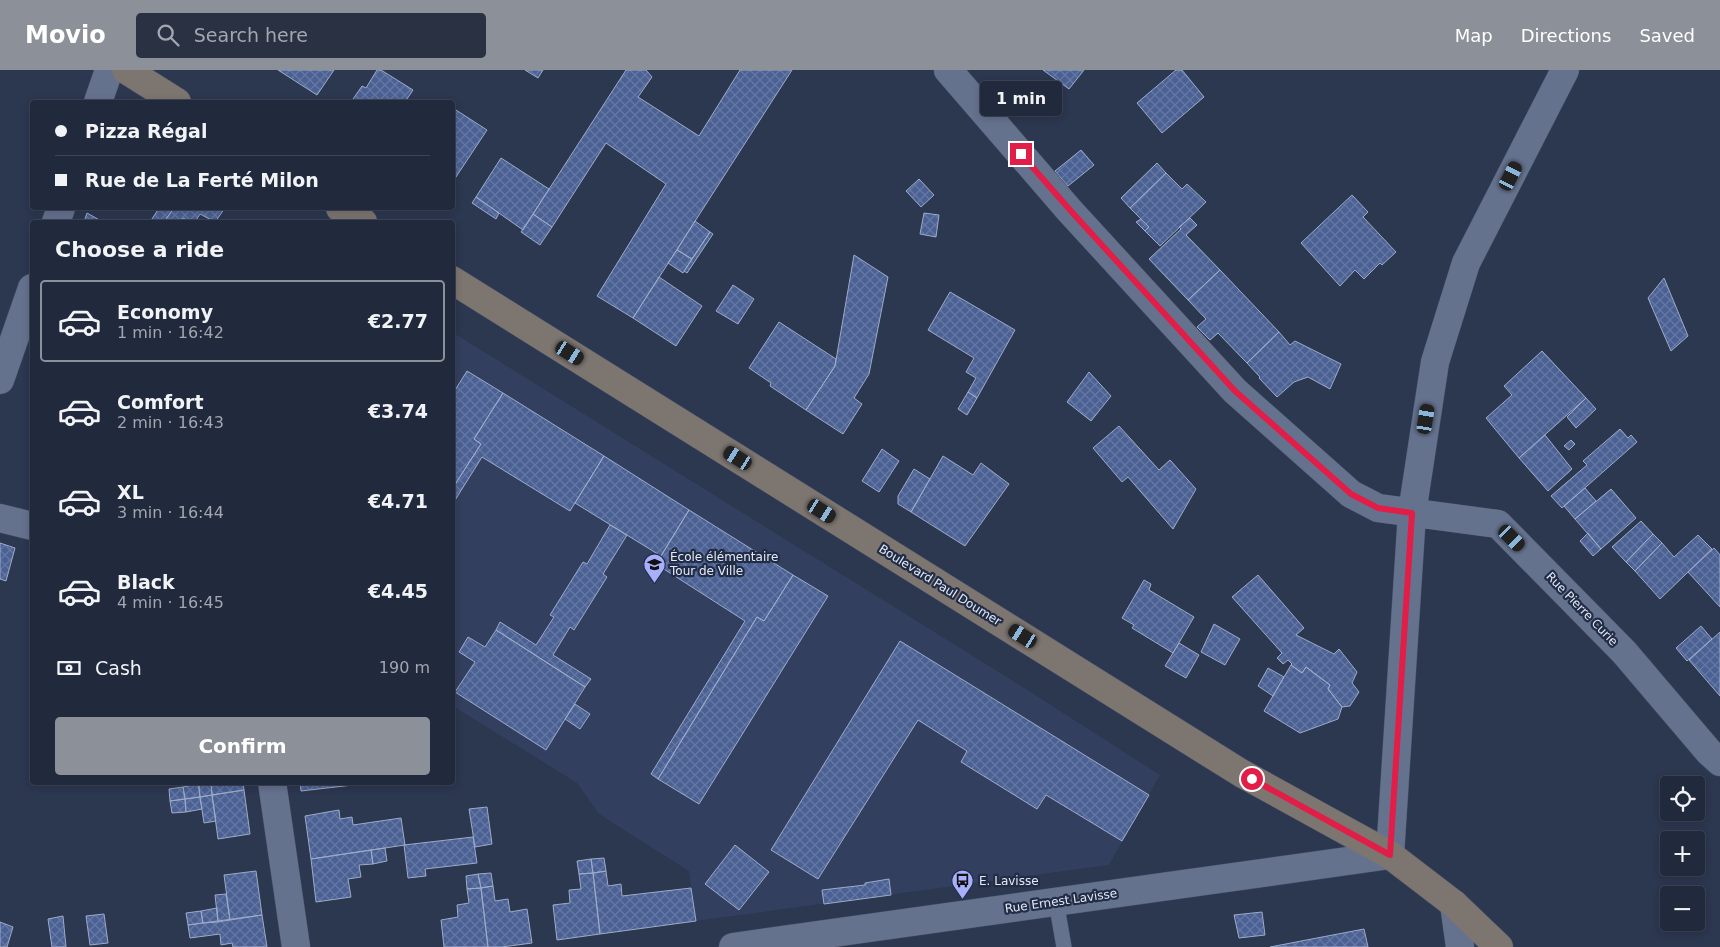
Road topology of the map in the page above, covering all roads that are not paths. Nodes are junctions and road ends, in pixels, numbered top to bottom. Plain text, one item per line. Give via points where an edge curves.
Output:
1 (109, 70) edge
2 (126, 70) edge
3 (948, 70) edge
4 (1565, 70) edge
5 (99, 100) edge
6 (174, 100) edge
7 (343, 210) edge
8 (360, 220) edge
9 (455, 282) edge
10 (30, 294) edge
11 (0, 380) edge
12 (1412, 513) junction
13 (0, 518) edge
14 (30, 526) edge
15 (1720, 762) edge
16 (272, 785) edge
17 (1390, 855) junction
18 (1056, 901) junction
19 (1454, 904) junction
20 (780, 944) edge
21 (296, 947) edge
22 (733, 947) edge
23 (1064, 947) edge
24 (1460, 947) edge
25 (1499, 947) edge

1 - 5 street
2 - 6 main road
3 - 12 street, Rue Pierre Curie via 1235,391 1351,494 1378,508
4 - 12 street via 1466,263 1435,362
7 - 8 main road
9 - 17 main road, Boulevard Paul Doumer via 1241,773
10 - 11 street
12 - 15 street, Rue Pierre Curie via 1498,524 1624,652
12 - 17 street
13 - 14 street
16 - 21 street
17 - 18 street, Rue Ernest Lavisse
17 - 19 main road, Boulevard Paul Doumer
18 - 20 street, Rue Ernest Lavisse
18 - 23 lane
19 - 24 street
19 - 25 main road, Boulevard Paul Doumer
20 - 22 street, Rue Ernest Lavisse

